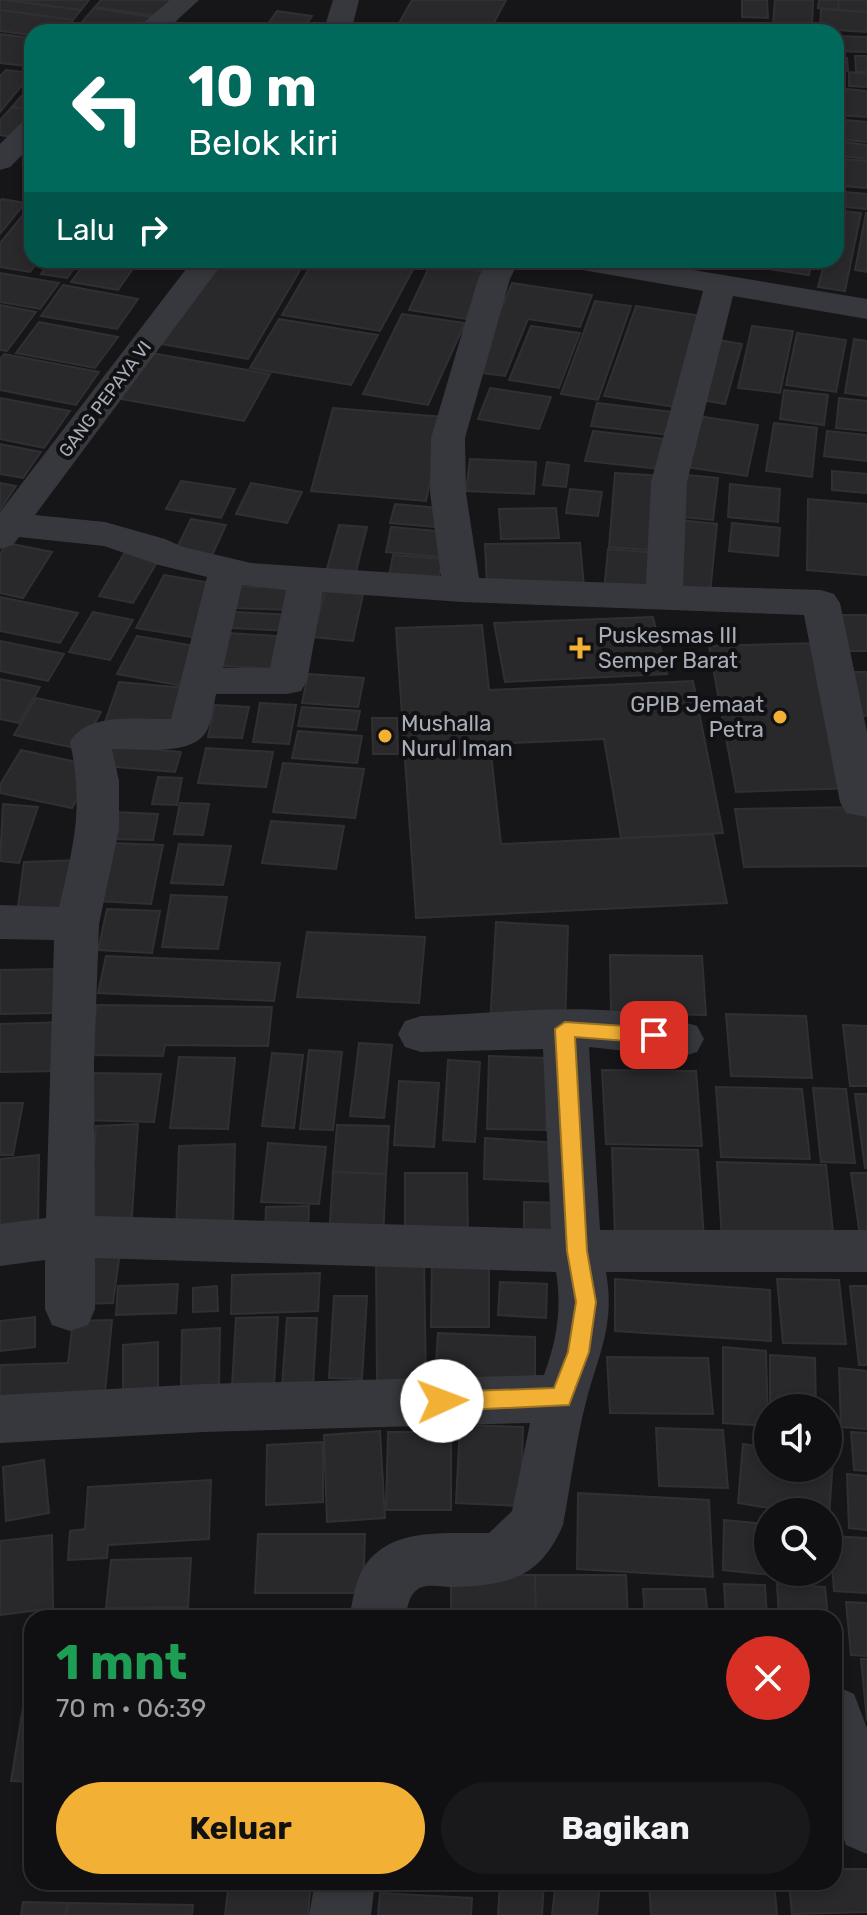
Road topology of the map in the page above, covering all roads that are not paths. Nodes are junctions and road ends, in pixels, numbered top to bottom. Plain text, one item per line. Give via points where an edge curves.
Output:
1 (186, 0) edge
2 (346, 0) edge
3 (157, 24) edge
4 (339, 24) edge
5 (24, 139) edge
6 (9, 159) edge
7 (203, 268) edge
8 (499, 268) edge
9 (623, 268) edge
10 (720, 285) junction
11 (867, 309) edge
12 (5, 531) edge
13 (227, 570) junction
14 (307, 579) junction
15 (462, 590) junction
16 (664, 598) junction
17 (201, 681) junction
18 (867, 802) edge
19 (0, 922) edge
20 (77, 924) junction
21 (565, 1029) junction
22 (421, 1034) dead end
23 (681, 1039) dead end
24 (69, 1236) junction
25 (0, 1245) edge
26 (577, 1251) junction
27 (867, 1251) edge
28 (70, 1309) dead end
29 (561, 1398) junction
30 (0, 1419) edge
31 (379, 1610) edge
32 (842, 1741) edge
33 (867, 1824) edge
34 (344, 1890) edge
35 (340, 1915) edge

1 - 3 street
2 - 4 street
5 - 6 street
7 - 12 street, GANG PEPAYA VI
8 - 15 street via 448,438 448,493
9 - 10 street
10 - 11 street
10 - 16 street via 669,482
12 - 13 street via 105,534
13 - 14 street
13 - 17 street
14 - 15 street
14 - 17 street via 287,681
15 - 16 street
16 - 18 street via 821,603 861,802
17 - 20 street via 185,731 101,735 90,742 99,781 98,829
19 - 20 street
20 - 24 street
21 - 22 street
21 - 23 street
21 - 26 street
24 - 25 street
24 - 26 street
24 - 28 street
26 - 27 street
26 - 29 street via 586,1302 578,1352
29 - 30 street
29 - 31 street via 536,1525 500,1559 412,1561 385,1583
32 - 33 street
34 - 35 street

